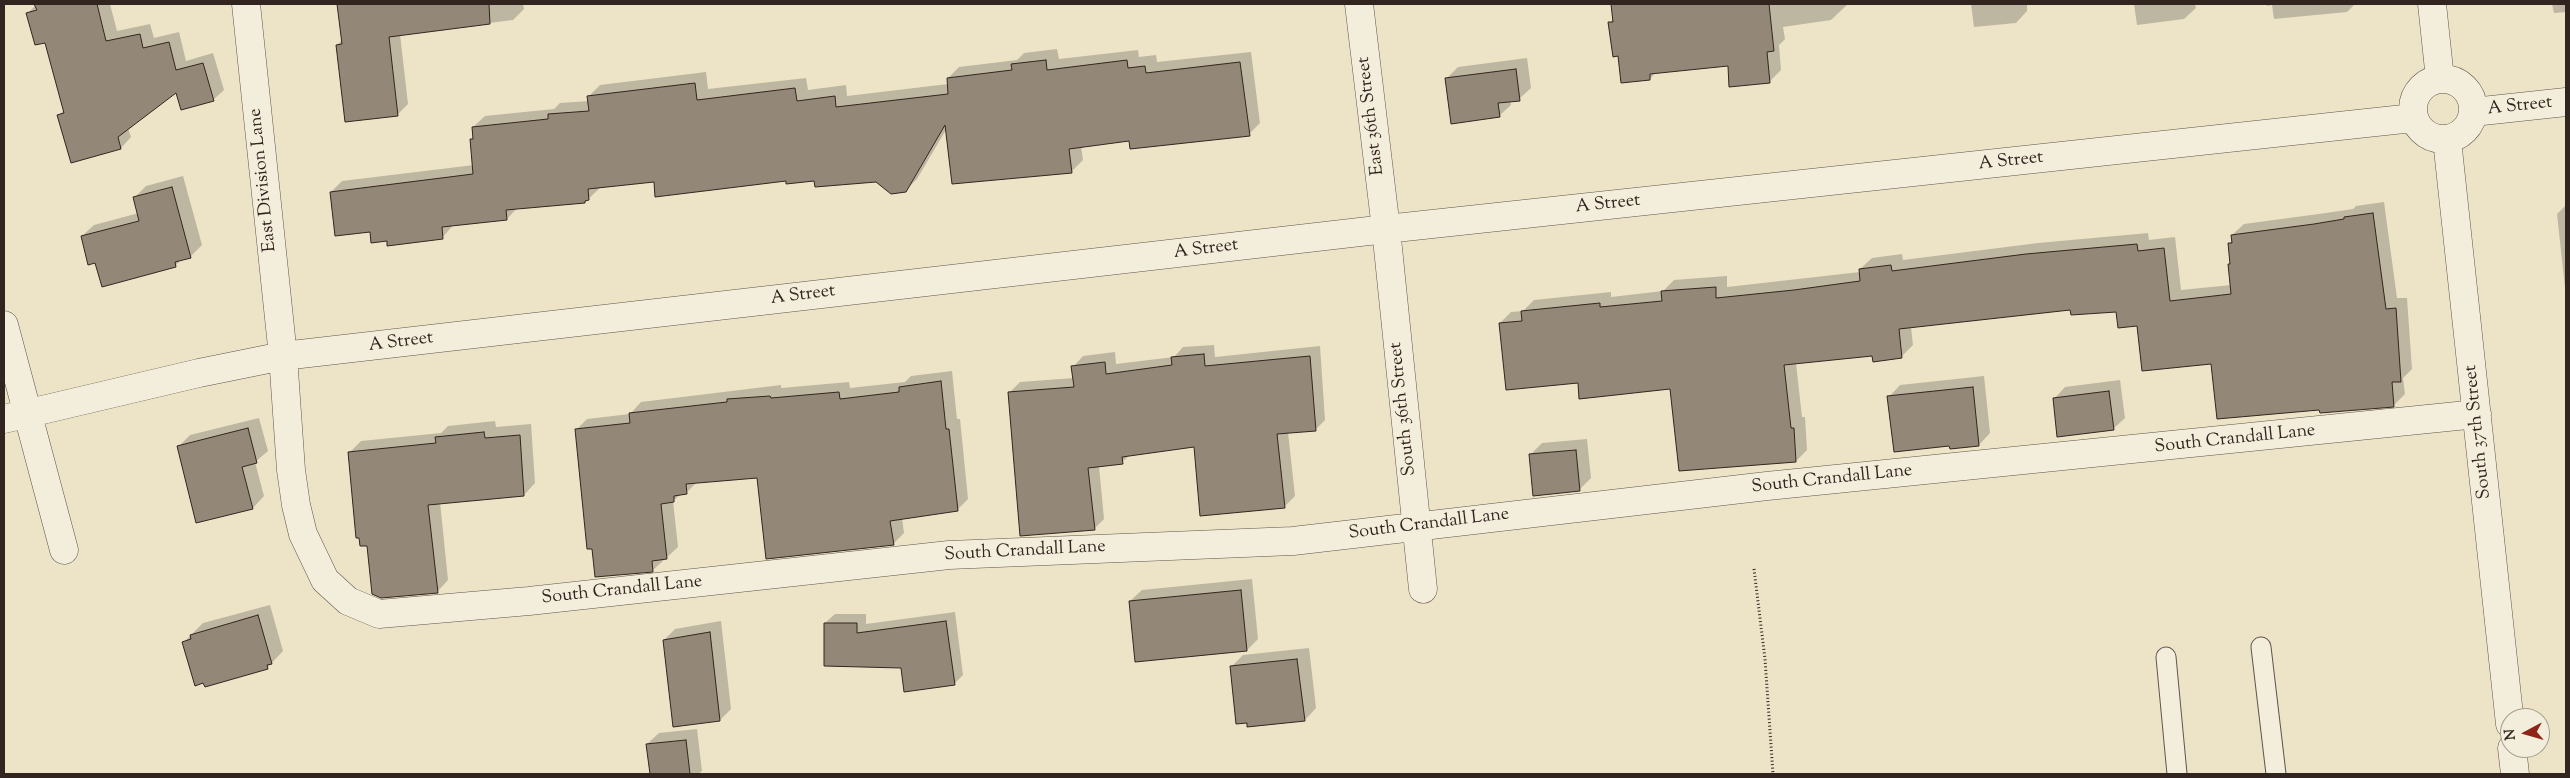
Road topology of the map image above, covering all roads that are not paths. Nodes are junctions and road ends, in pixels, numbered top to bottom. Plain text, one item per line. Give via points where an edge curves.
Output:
1 (246, 4) edge
2 (1359, 4) edge
3 (2432, 4) edge
4 (2440, 79) junction
5 (2566, 102) edge
6 (2473, 112) junction
7 (2413, 118) junction
8 (2447, 140) junction
9 (1386, 229) junction
10 (4, 325) edge
11 (283, 356) junction
12 (2477, 414) junction
13 (15, 416) edge
14 (1416, 527) junction
15 (64, 550) dead end
16 (1423, 589) dead end
17 (379, 614) joint
18 (2261, 648) dead end
19 (2166, 657) dead end
20 (2508, 708) edge
21 (2513, 758) edge
22 (2177, 774) edge
23 (2276, 774) edge
24 (2515, 774) edge

1 - 11 street, East Division Lane
2 - 9 street, East 36th Street
3 - 4 street
4 - 6 street via 2448,79 2464,87 2473,103
4 - 7 street via 2429,82 2414,97
5 - 6 street, A Street
6 - 8 street via 2465,130
7 - 8 street via 2430,137
7 - 9 street, A Street
8 - 12 street, South 37th Street
9 - 11 street, A Street
9 - 14 street, South 36th Street
10 - 13 street
11 - 13 street, A Street
11 - 17 street, East Division Lane via 290,470 303,534 325,580 348,600
12 - 14 street, South Crandall Lane via 1767,486
12 - 20 street, South 37th Street
13 - 15 street
14 - 16 street, South 36th Street
14 - 17 street, South Crandall Lane via 1230,545 949,555 529,601
18 - 23 lane
19 - 22 lane
21 - 24 street

